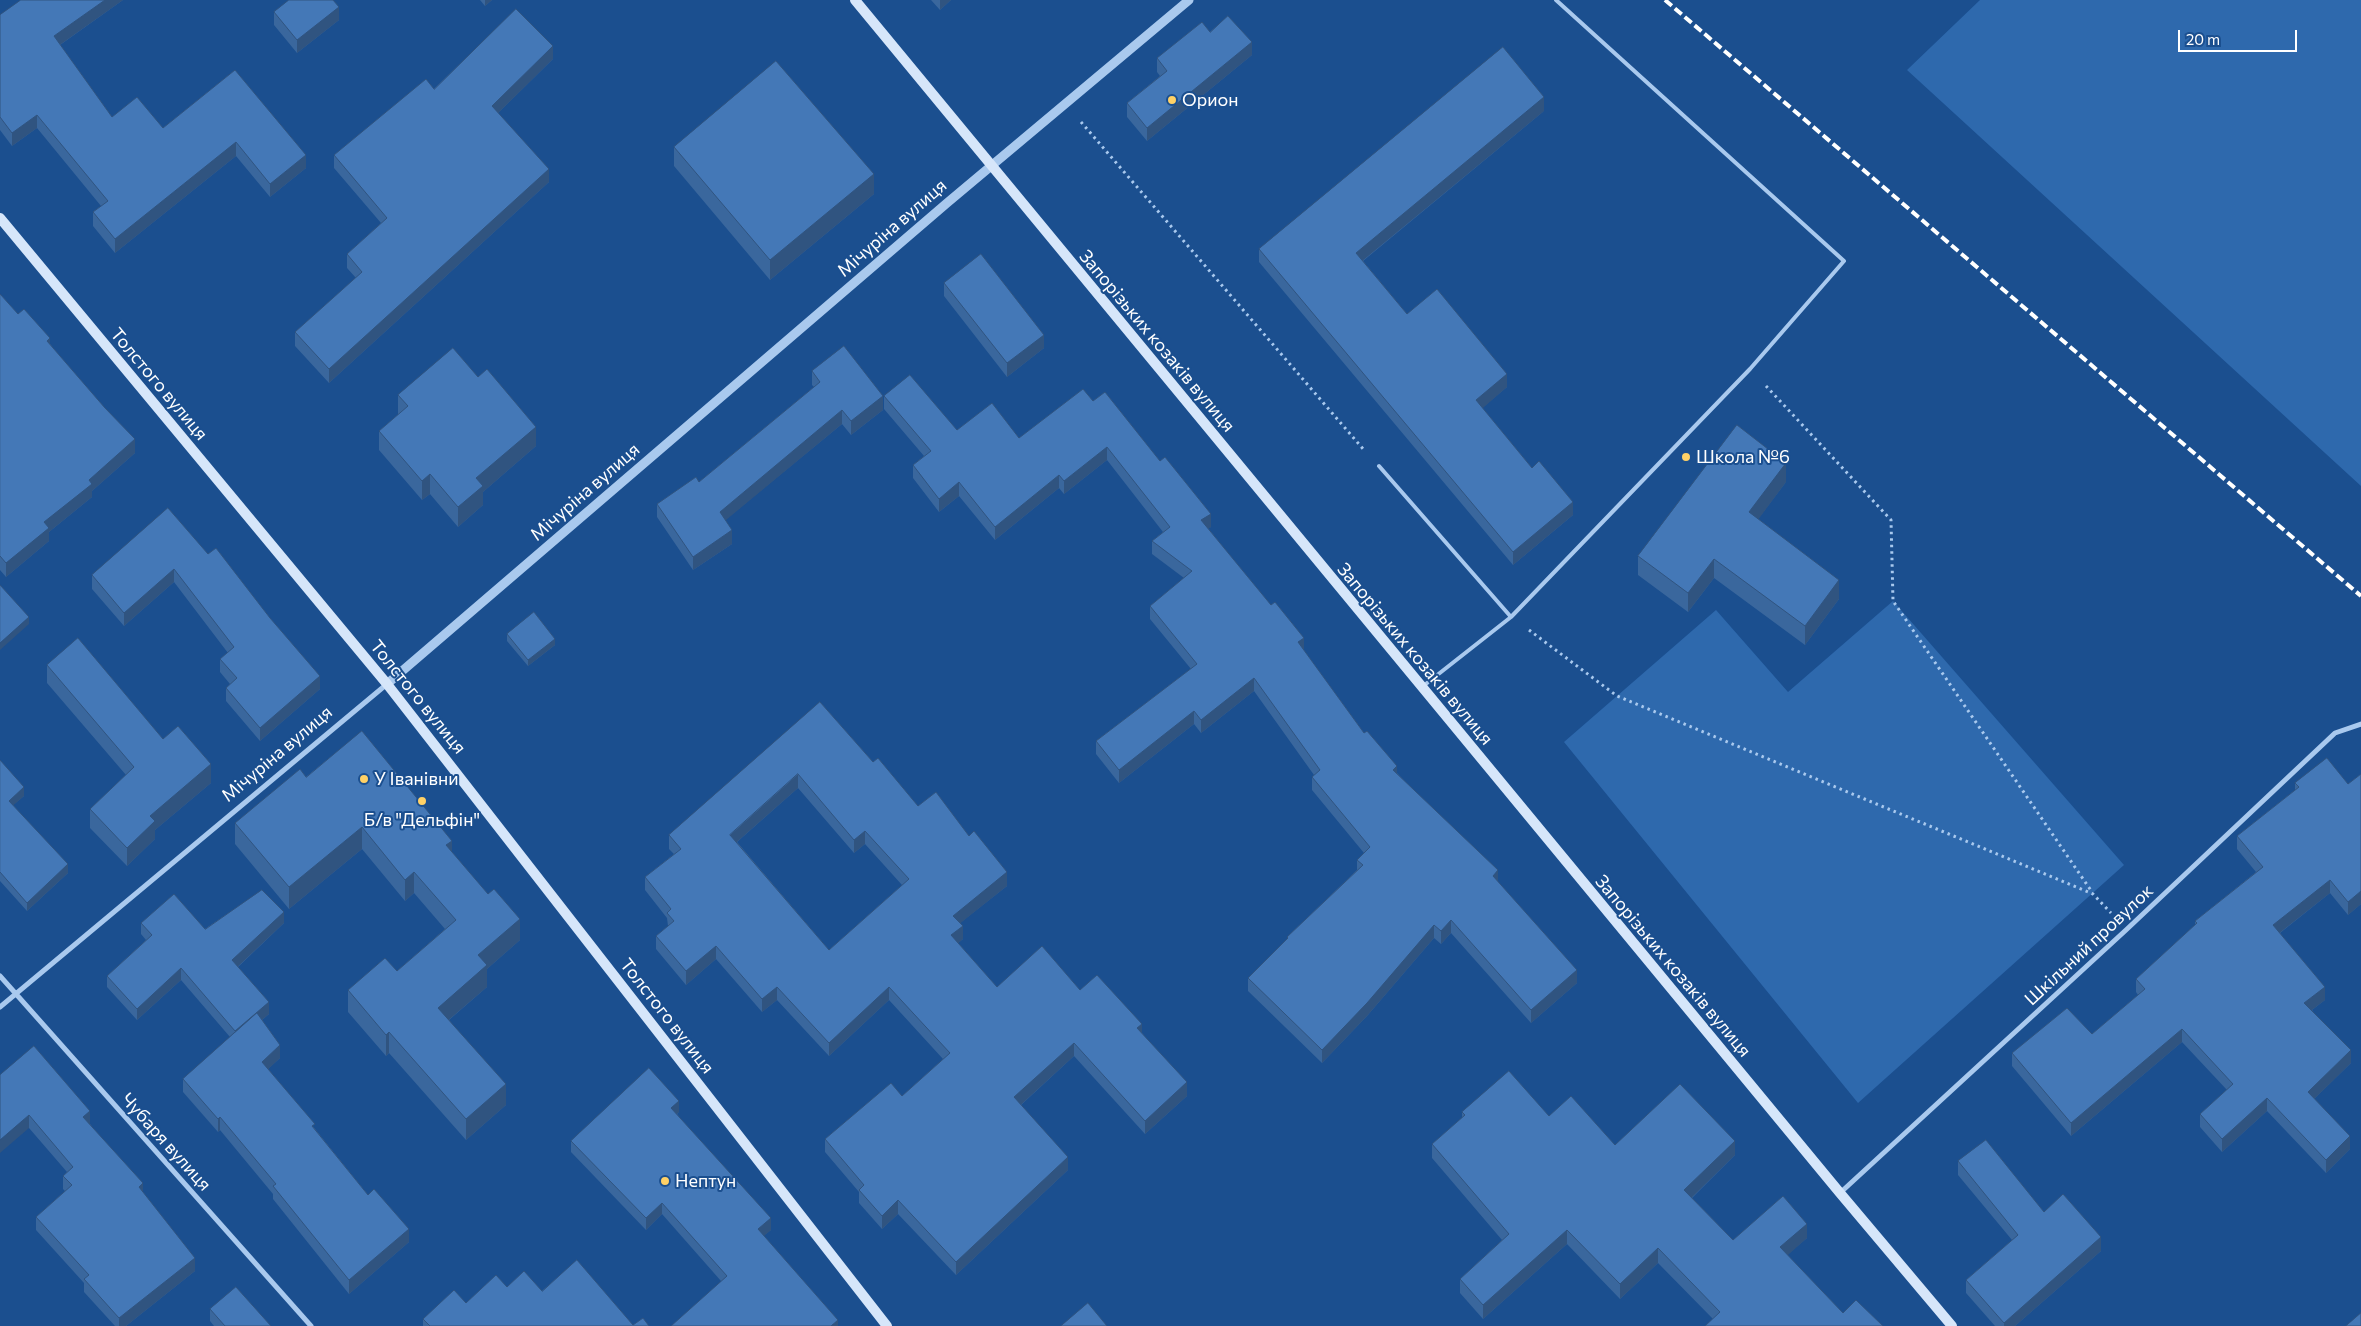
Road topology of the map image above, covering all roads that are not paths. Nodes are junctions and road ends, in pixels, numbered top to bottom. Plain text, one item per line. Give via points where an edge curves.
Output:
1 (855, 0) edge
2 (1189, 0) edge
3 (1556, 0) edge
4 (991, 166) junction
5 (0, 218) edge
6 (1379, 466) road end
7 (1511, 617) junction
8 (387, 684) junction
9 (1421, 687) junction
10 (2361, 724) edge
11 (0, 976) edge
12 (15, 994) junction
13 (0, 1006) edge
14 (1840, 1193) junction
15 (311, 1326) edge
16 (887, 1326) edge
17 (1952, 1326) edge

1 - 4 main road, Запорізьких козаків вулиця
2 - 4 street, Мічуріна вулиця
3 - 7 lane via 1844,261 1750,369
4 - 8 street, Мічуріна вулиця
4 - 9 main road, Запорізьких козаків вулиця
5 - 8 main road, Толстого вулиця
6 - 7 lane
7 - 9 lane
8 - 12 street, Мічуріна вулиця
8 - 16 main road, Толстого вулиця
9 - 14 main road, Запорізьких козаків вулиця
10 - 14 street, Шкільний провулок via 2335,733
11 - 12 street, Чубаря вулиця
12 - 13 street, Мічуріна вулиця
12 - 15 street, Чубаря вулиця
14 - 17 main road, Запорізьких козаків вулиця

